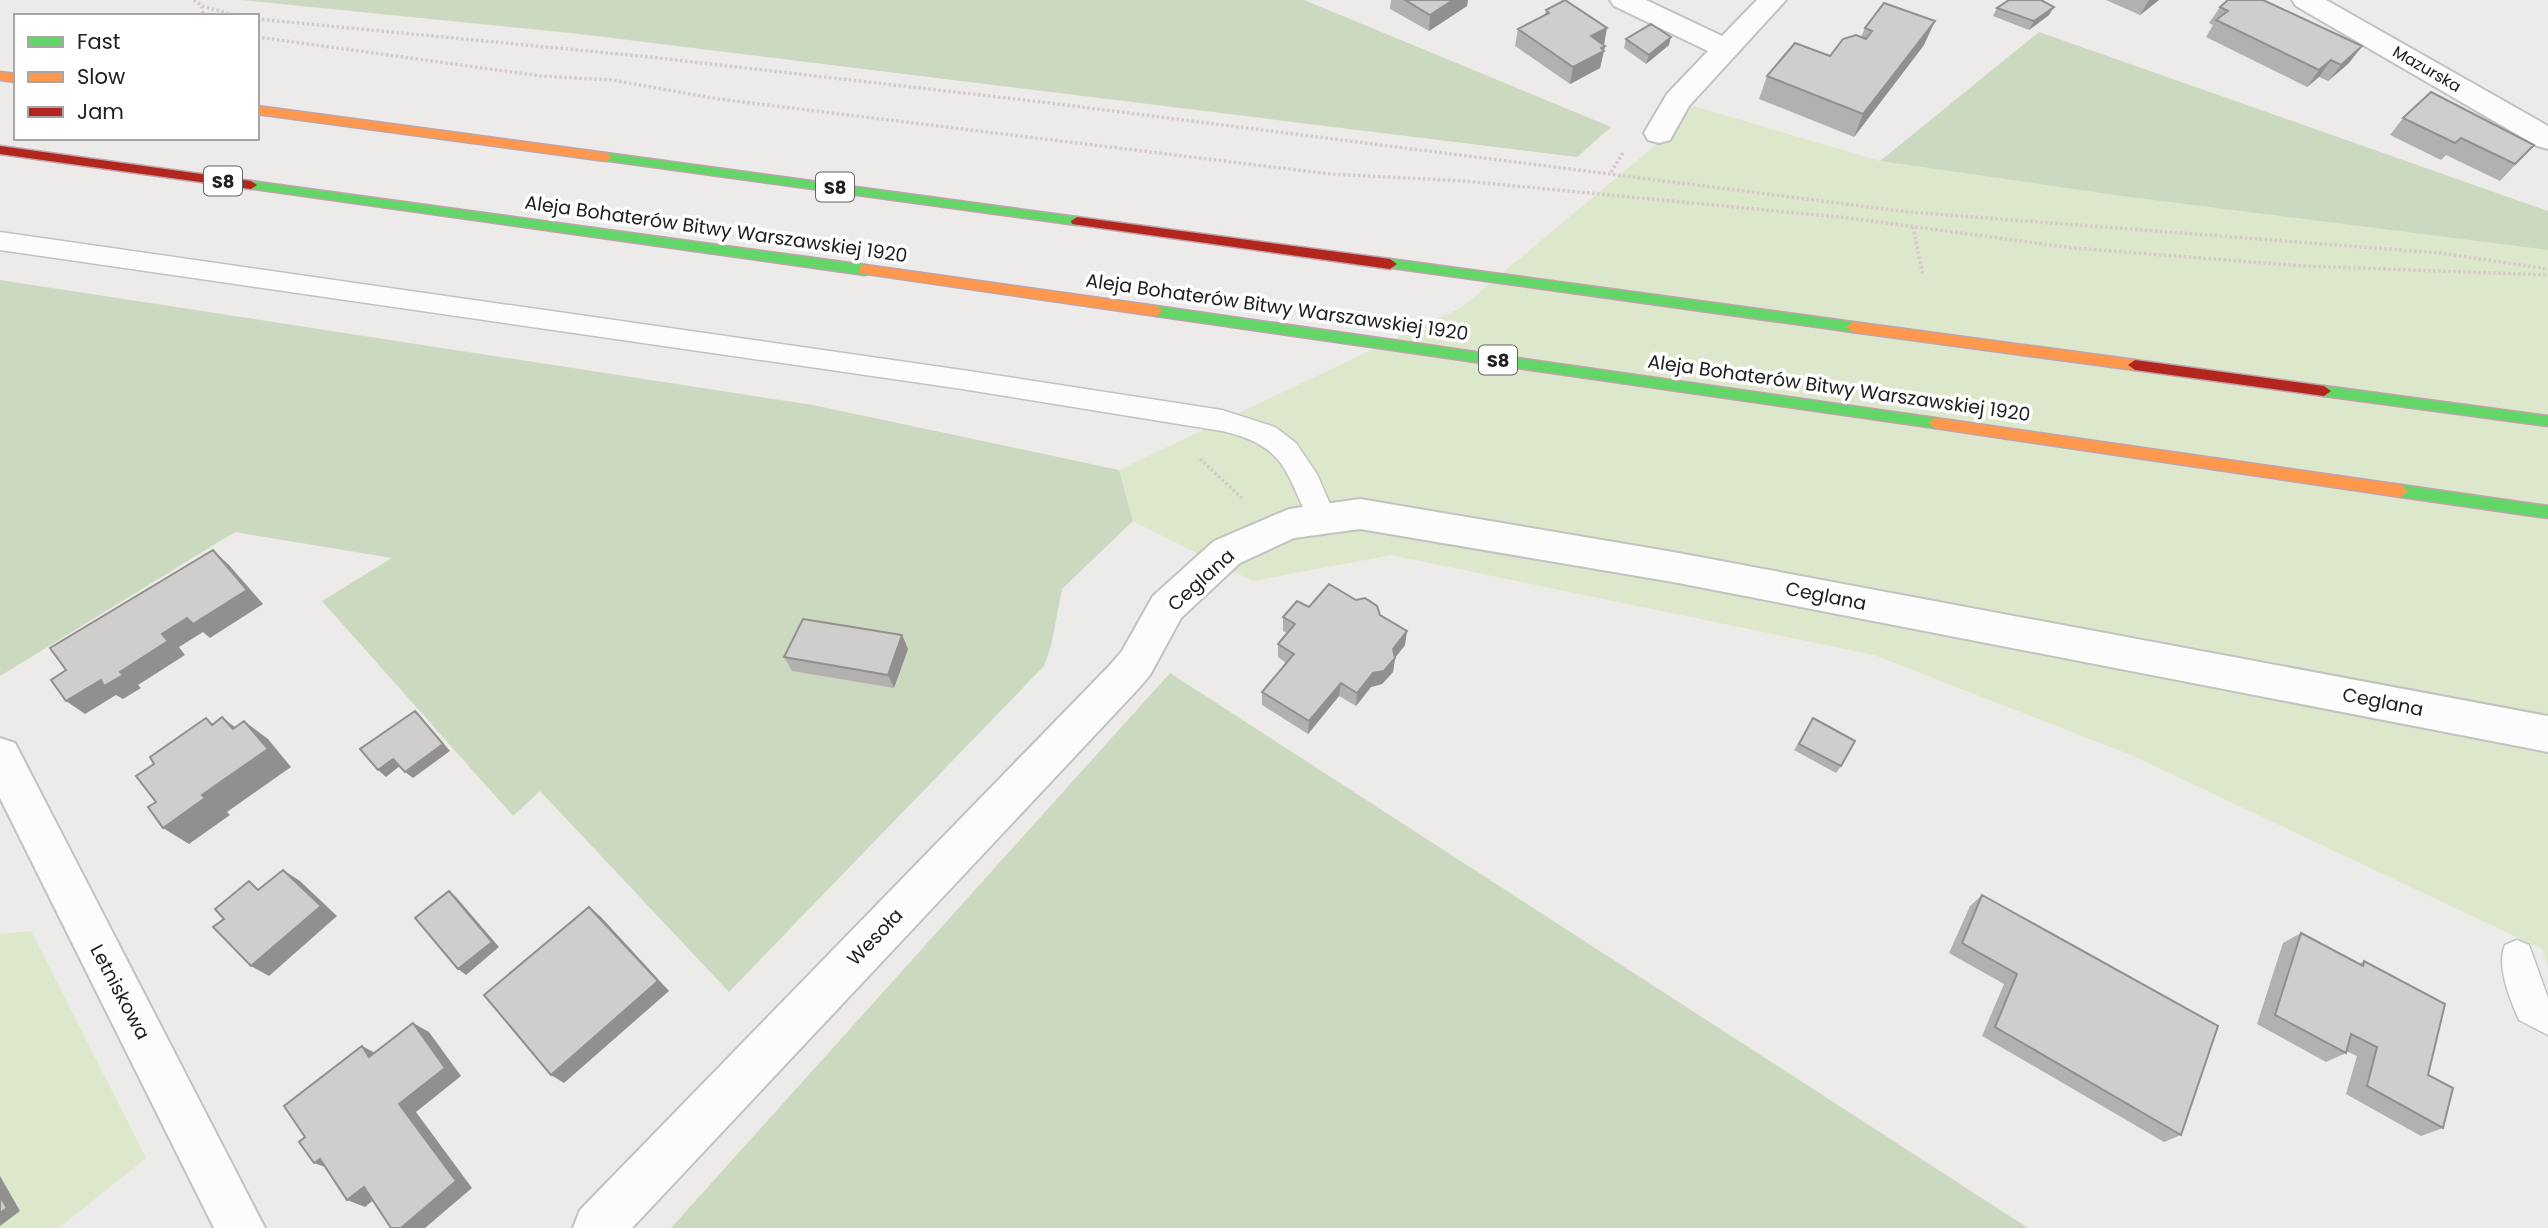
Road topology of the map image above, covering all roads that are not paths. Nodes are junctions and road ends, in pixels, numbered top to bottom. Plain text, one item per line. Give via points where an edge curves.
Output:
1 (1624, 0) edge
2 (1772, 0) edge
3 (2306, 0) edge
4 (1727, 49) junction
5 (259, 110) edge
6 (1659, 133) dead end
7 (2548, 139) edge
8 (0, 150) edge
9 (0, 241) edge
10 (2548, 421) edge
11 (2548, 512) edge
12 (1322, 518) junction
13 (1145, 641) joint
14 (2548, 734) edge
15 (0, 756) edge
16 (2517, 957) dead end
17 (2548, 1017) edge
18 (240, 1228) edge
19 (598, 1228) edge

1 - 4 street
2 - 4 street
3 - 7 street, Mazurska
4 - 6 street via 1677,101
5 - 10 highway, S8
8 - 11 highway, Aleja Bohaterów Bitwy Warszawskiej 1920 / S8 via 1293,330
9 - 12 lane via 1202,418 1262,433 1279,444 1311,485
12 - 13 street, Ceglana via 1289,524 1227,552 1167,607
12 - 14 street, Ceglana via 1360,514 1673,567
13 - 19 street, Wesoła via 1136,663 1115,686
15 - 18 street, Letniskowa
16 - 17 lane via 2531,1008

